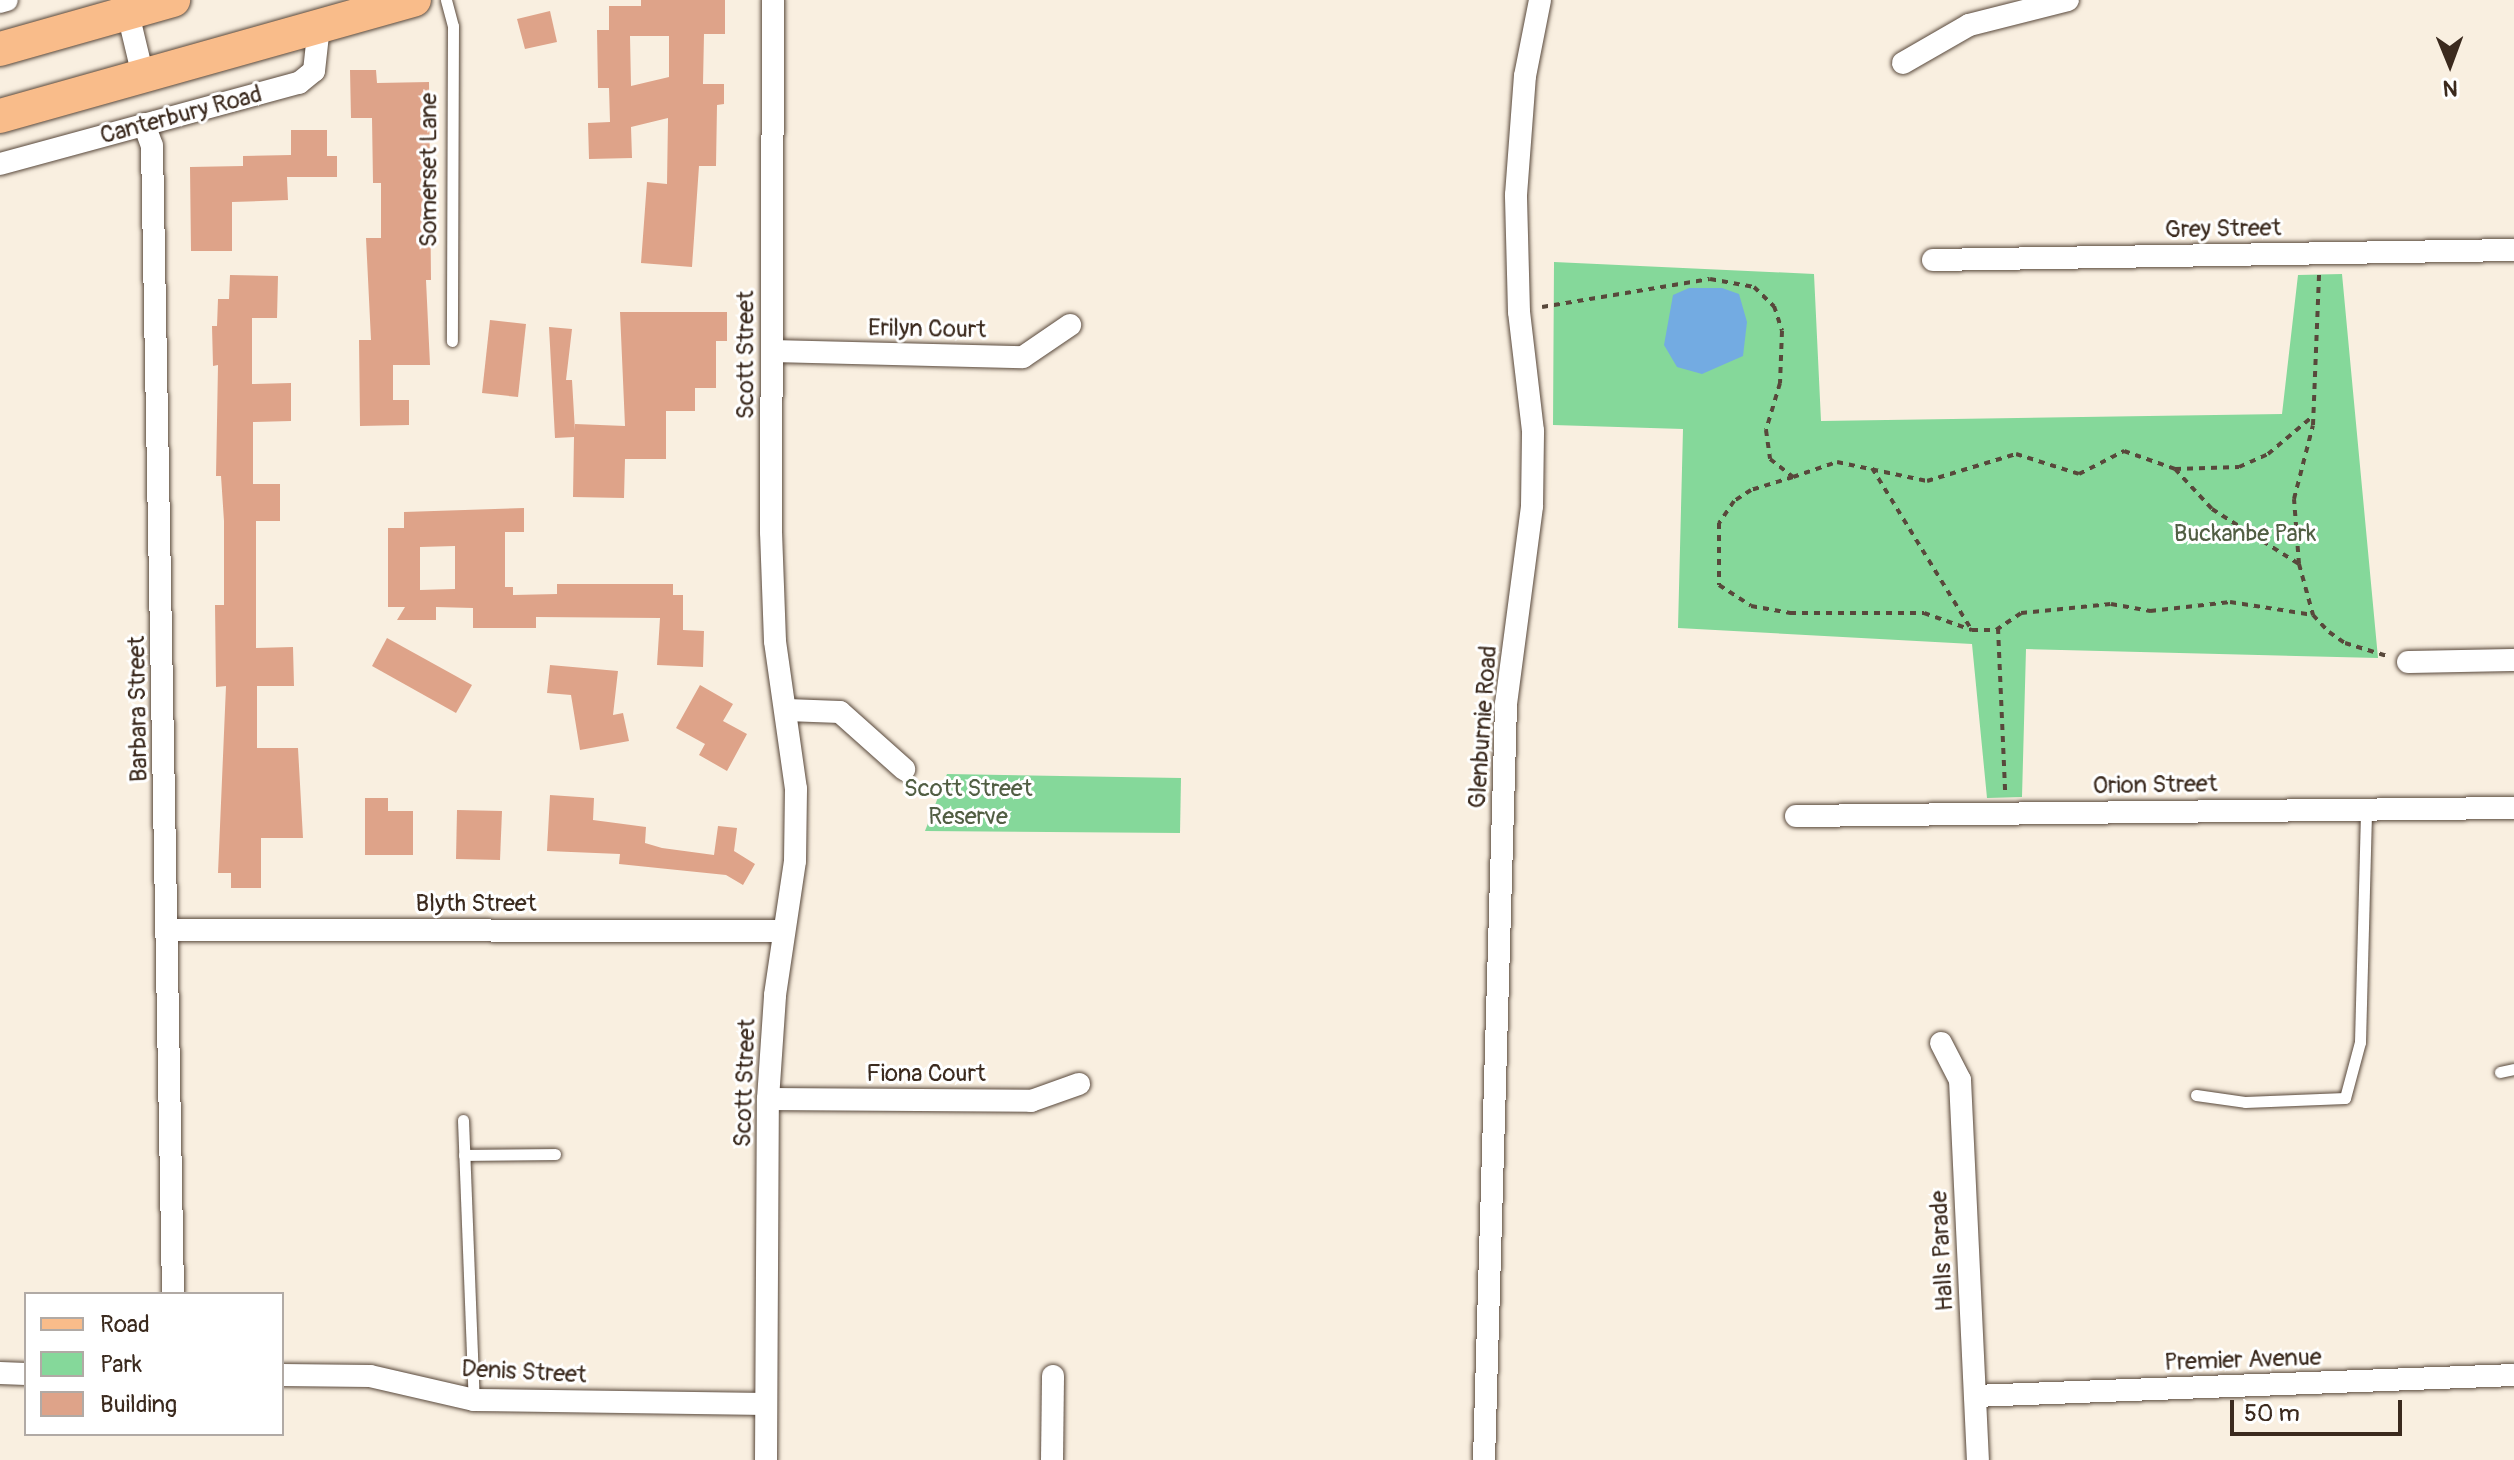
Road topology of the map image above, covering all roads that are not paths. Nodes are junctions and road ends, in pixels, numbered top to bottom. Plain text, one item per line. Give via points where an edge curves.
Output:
1 (7, 0) edge
2 (173, 0) edge
3 (414, 0) edge
4 (446, 0) edge
5 (773, 0) edge
6 (1540, 0) edge
7 (2068, 0) edge
8 (0, 2) edge
9 (126, 6) edge
10 (319, 26) junction
11 (0, 49) edge
12 (1903, 63) dead end
13 (143, 76) junction
14 (0, 116) edge
15 (144, 124) junction
16 (0, 164) edge
17 (2514, 250) edge
18 (1933, 260) dead end
19 (1070, 325) dead end
20 (452, 341) dead end
21 (772, 351) junction
22 (2514, 660) edge
23 (2408, 662) road end
24 (787, 710) junction
25 (904, 769) dead end
26 (2366, 808) junction
27 (2514, 808) edge
28 (1796, 816) dead end
29 (168, 930) junction
30 (783, 931) junction
31 (1941, 1043) dead end
32 (2514, 1069) edge
33 (2500, 1072) dead end
34 (1079, 1084) dead end
35 (2196, 1095) dead end
36 (768, 1099) junction
37 (463, 1120) dead end
38 (555, 1154) dead end
39 (464, 1155) junction
40 (173, 1292) edge
41 (0, 1373) edge
42 (24, 1374) edge
43 (284, 1375) edge
44 (2514, 1375) edge
45 (1053, 1376) dead end
46 (1975, 1396) junction
47 (474, 1400) junction
48 (766, 1404) junction
49 (766, 1460) edge
50 (1052, 1460) edge
51 (1484, 1460) edge
52 (1978, 1460) edge

1 - 8 street
2 - 9 main road
3 - 10 main road, Canterbury Road
4 - 20 lane, Somerset Lane via 453,26
5 - 21 street, Scott Street
6 - 51 street, Glenburnie Road via 1520,135 1519,312 1533,431 1532,506 1506,704
7 - 12 street via 1969,25
9 - 11 main road
9 - 13 street
10 - 13 main road, Canterbury Road
10 - 15 street, Canterbury Road via 314,71 299,83
13 - 14 main road, Canterbury Road
15 - 16 street, Canterbury Road
15 - 29 street, Barbara Street via 152,146
17 - 18 street, Grey Street
19 - 21 street, Erilyn Court via 1023,357
21 - 24 street, Scott Street via 774,597
22 - 23 street
24 - 25 street via 840,712
24 - 30 street, Scott Street via 796,789 795,861
26 - 27 street, Orion Street
26 - 28 street, Orion Street
26 - 35 lane via 2360,1042 2345,1098 2245,1102
29 - 30 street, Blyth Street
29 - 40 street, Barbara Street
30 - 36 street, Scott Street
31 - 46 street, Halls Parade via 1960,1080
32 - 33 lane
34 - 36 street, Fiona Court via 1031,1101
36 - 48 street, Scott Street
37 - 39 lane
38 - 39 lane
39 - 47 lane
41 - 42 street
43 - 47 street, Denis Street via 370,1376
44 - 46 street, Premier Avenue
45 - 50 street
46 - 52 street, Halls Parade
47 - 48 street, Denis Street
48 - 49 street, Scott Street

